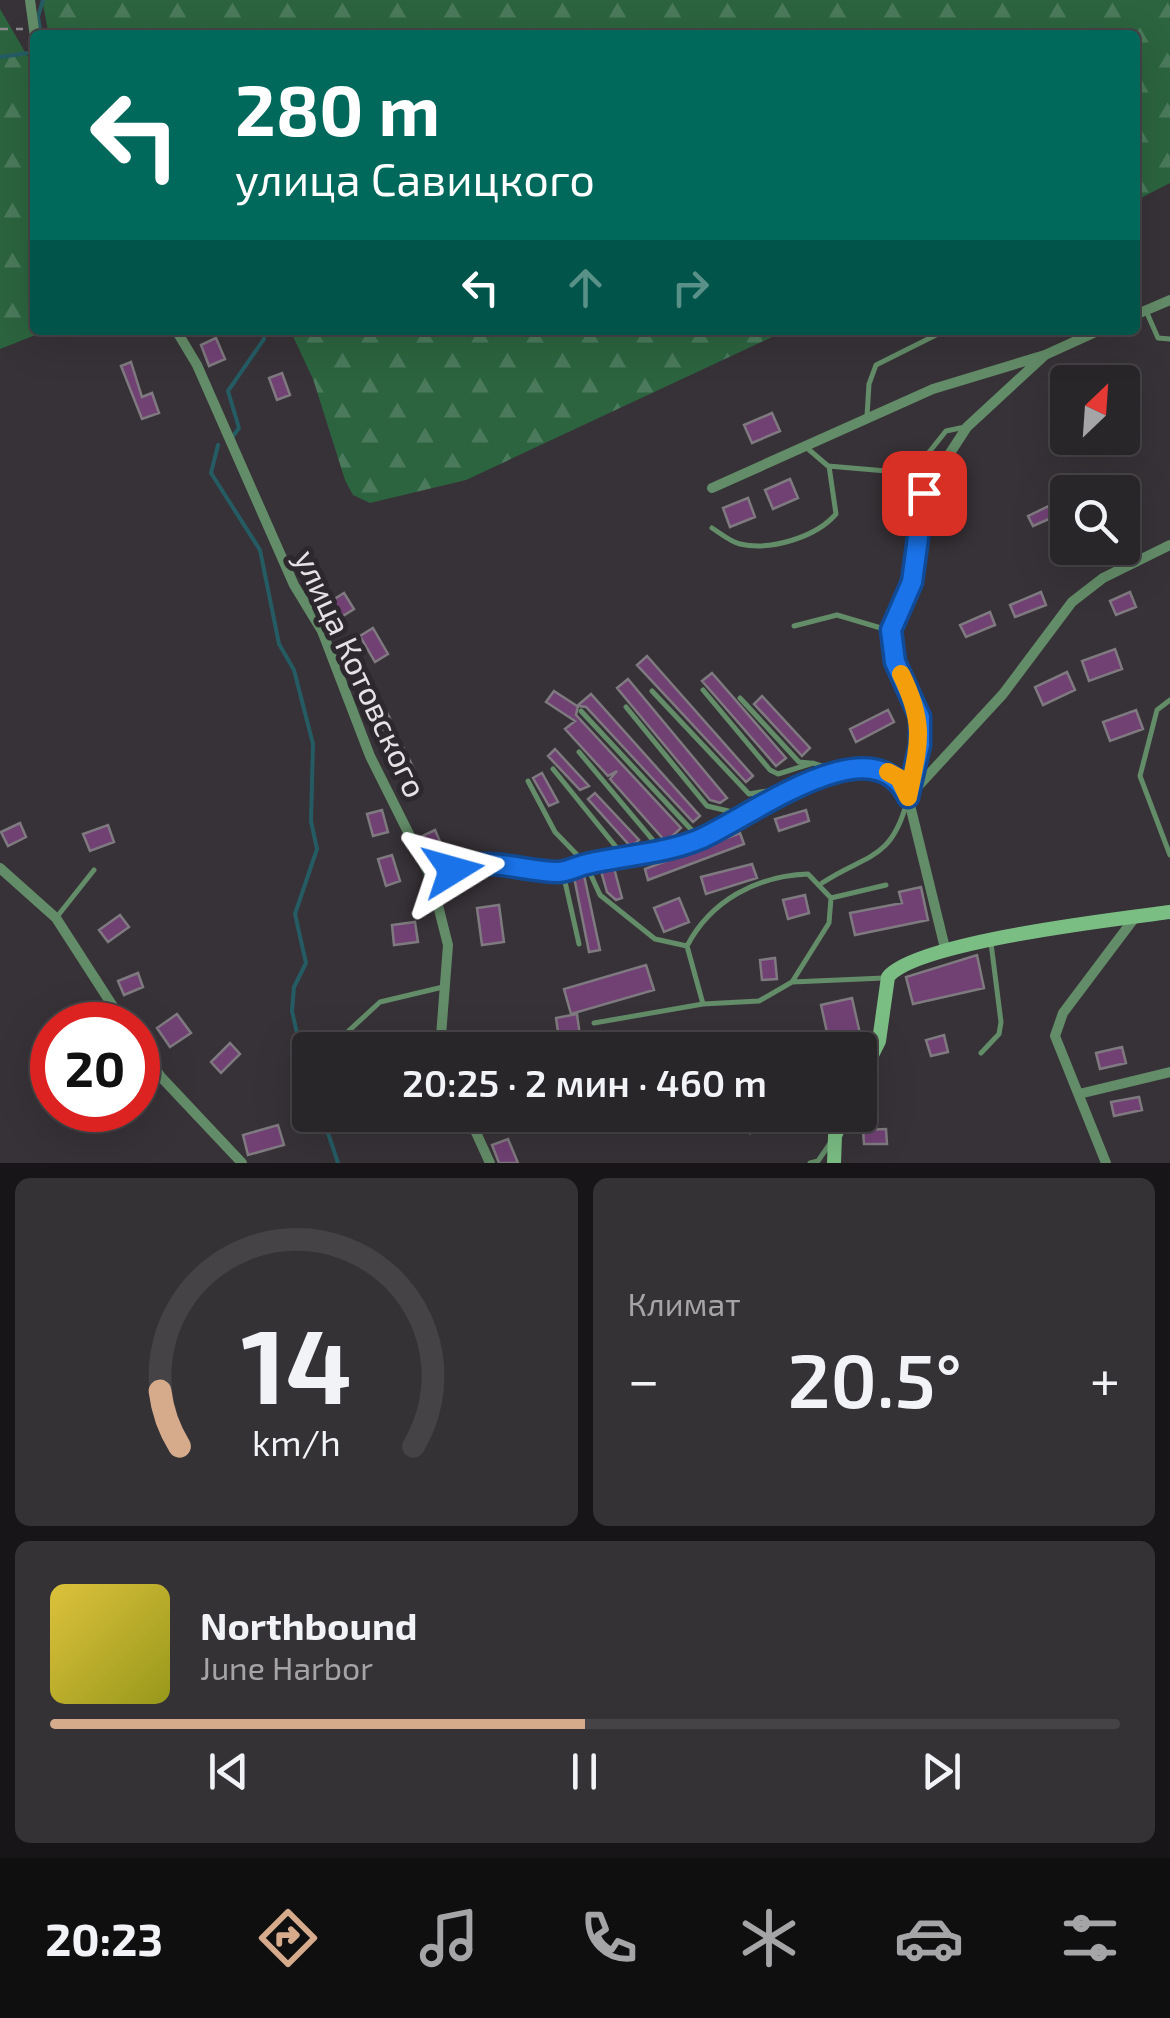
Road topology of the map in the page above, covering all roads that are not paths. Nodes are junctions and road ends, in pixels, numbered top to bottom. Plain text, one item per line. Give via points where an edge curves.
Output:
1 (30, 0) edge
2 (34, 30) edge
3 (1170, 300) edge
4 (1140, 312) edge
5 (179, 335) edge
6 (936, 335) edge
7 (1089, 335) edge
8 (1170, 338) edge
9 (1045, 355) junction
10 (867, 416) junction
11 (967, 427) junction
12 (805, 446) junction
13 (828, 466) junction
14 (712, 488) dead end
15 (712, 528) dead end
16 (1170, 545) edge
17 (794, 626) dead end
18 (891, 630) junction
19 (652, 690) dead end
20 (703, 690) dead end
21 (740, 698) dead end
22 (1170, 700) edge
23 (626, 707) dead end
24 (581, 711) dead end
25 (579, 752) dead end
26 (812, 763) junction
27 (553, 770) dead end
28 (836, 770) junction
29 (528, 781) dead end
30 (798, 786) junction
31 (908, 797) junction
32 (744, 814) junction
33 (700, 839) junction
34 (662, 851) junction
35 (1170, 855) edge
36 (625, 858) junction
37 (586, 864) junction
38 (0, 868) edge
39 (94, 870) dead end
40 (563, 872) junction
41 (430, 878) junction
42 (822, 884) junction
43 (886, 885) dead end
44 (831, 898) junction
45 (1170, 912) edge
46 (1136, 916) junction
47 (56, 918) junction
48 (991, 942) junction
49 (578, 944) dead end
50 (687, 946) junction
51 (944, 948) junction
52 (888, 978) junction
53 (792, 982) junction
54 (442, 987) junction
55 (110, 1002) edge
56 (703, 1004) junction
57 (594, 1023) dead end
58 (348, 1032) edge
59 (441, 1032) edge
60 (877, 1045) edge
61 (981, 1052) dead end
62 (1170, 1072) edge
63 (160, 1076) edge
64 (1079, 1094) junction
65 (476, 1132) edge
66 (838, 1132) edge
67 (836, 1136) junction
68 (242, 1163) edge
69 (490, 1163) edge
70 (810, 1163) edge
71 (834, 1163) edge
72 (1106, 1163) edge

1 - 2 street
3 - 4 street
4 - 8 lane via 1158,338
5 - 41 street, улица Котовского via 294,585 322,630 370,756
6 - 10 lane via 876,365
7 - 9 street
9 - 10 street
9 - 11 street
10 - 12 street
11 - 13 lane via 946,431 918,466 898,472
11 - 18 street via 924,493 912,582
12 - 13 lane
12 - 14 street
13 - 15 lane via 836,514 822,530 772,544 738,544
16 - 31 street via 1103,578 1072,602 1004,694
17 - 18 lane via 838,614
18 - 31 street via 895,662 920,717
19 - 30 lane via 749,794
20 - 26 lane via 770,770 778,774
21 - 26 lane via 799,762
22 - 35 lane via 1157,710 1140,776
23 - 32 lane via 707,806
24 - 33 lane
25 - 34 lane
26 - 28 lane
27 - 36 lane
28 - 30 lane
28 - 31 lane via 884,770 899,778
29 - 37 lane via 555,832
30 - 32 lane
31 - 42 lane via 898,834 878,854
31 - 51 street
32 - 33 lane
33 - 34 lane
34 - 36 lane
36 - 37 lane
37 - 40 lane
37 - 50 lane via 600,895 655,940
38 - 47 street
39 - 47 lane
40 - 41 lane via 493,861
40 - 49 lane
41 - 54 street, улица Котовского via 448,945
42 - 44 lane
42 - 50 lane via 808,874 791,874 747,888 712,908
43 - 44 lane
44 - 53 lane via 829,923
45 - 46 street
46 - 48 street
46 - 64 street via 1058,1021 1055,1036
47 - 55 street
48 - 51 street
48 - 61 lane via 1001,1022
50 - 56 lane
51 - 52 street
52 - 53 lane
52 - 60 street
53 - 56 lane via 759,1001
54 - 58 lane via 380,1002
54 - 59 street, улица Котовского
56 - 57 lane
62 - 64 street
63 - 68 street
64 - 72 street
65 - 69 street
66 - 67 street
67 - 70 lane
67 - 71 street

